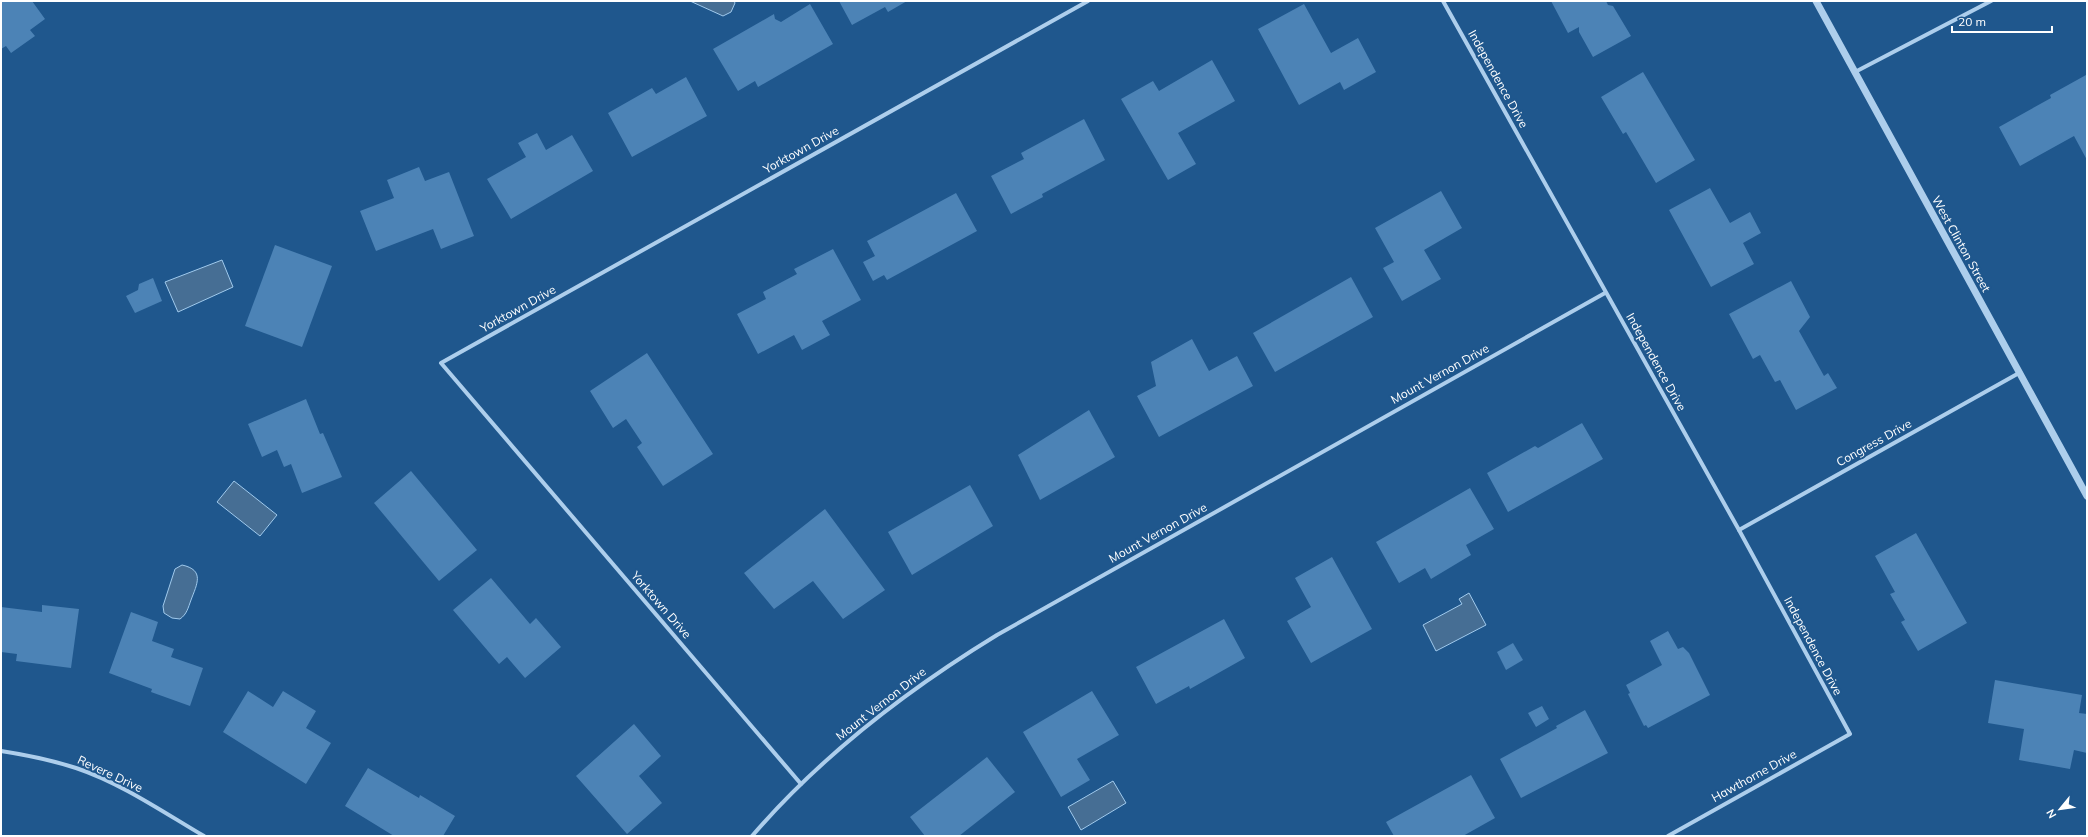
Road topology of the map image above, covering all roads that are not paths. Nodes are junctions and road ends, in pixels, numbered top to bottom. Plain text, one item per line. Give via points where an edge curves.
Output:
1 (1088, 1) edge
2 (1443, 1) edge
3 (1816, 1) edge
4 (1992, 1) edge
5 (1855, 72) junction
6 (1605, 292) junction
7 (2019, 373) junction
8 (2087, 496) edge
9 (1739, 530) junction
10 (1850, 734) joint
11 (1, 751) edge
12 (801, 784) junction
13 (204, 836) edge
14 (752, 836) edge
15 (1668, 836) edge

1 - 12 street, Yorktown Drive via 442,363
2 - 6 street, Independence Drive
3 - 5 street, West Clinton Street
4 - 5 street
5 - 7 street, West Clinton Street
6 - 9 street, Independence Drive
6 - 12 street, Mount Vernon Drive via 996,635 949,664 904,697
7 - 8 street, West Clinton Street
7 - 9 street, Congress Drive
9 - 10 street, Independence Drive
10 - 15 street, Hawthorne Drive
11 - 13 street, Revere Drive via 35,756 77,768 122,789
12 - 14 street, Mount Vernon Drive

